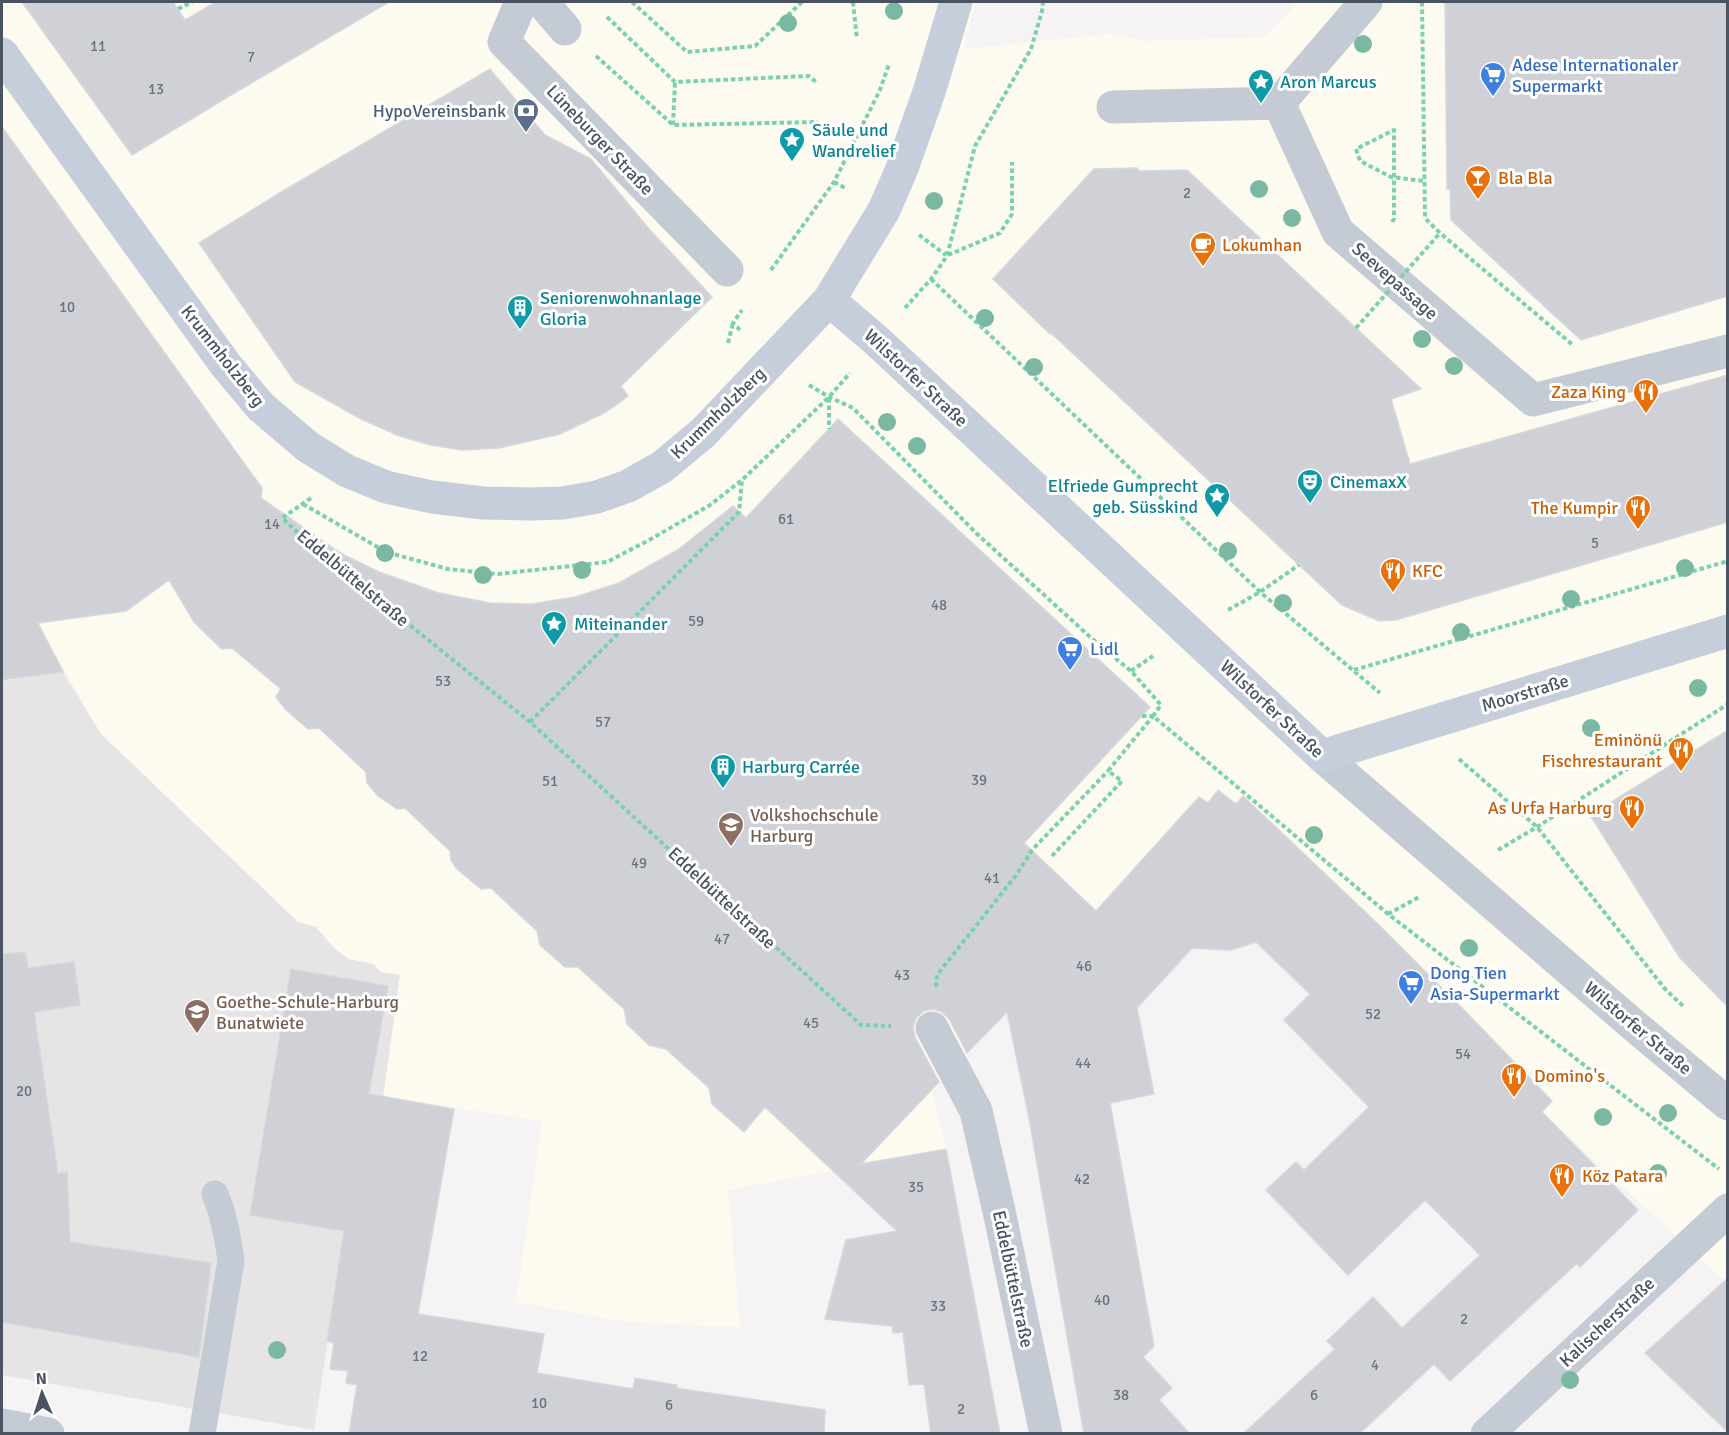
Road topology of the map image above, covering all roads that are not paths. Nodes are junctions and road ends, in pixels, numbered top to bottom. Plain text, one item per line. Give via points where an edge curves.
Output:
1 (521, 2) edge
2 (542, 2) edge
3 (956, 2) edge
4 (1366, 2) edge
5 (565, 29) dead end
6 (2, 54) edge
7 (1279, 103) junction
8 (1113, 107) dead end
9 (728, 270) dead end
10 (829, 300) junction
11 (1728, 351) edge
12 (1728, 631) edge
13 (1322, 756) junction
14 (932, 1028) road end
15 (1728, 1104) edge
16 (215, 1194) dead end
17 (1728, 1210) edge
18 (2, 1425) edge
19 (48, 1434) edge
20 (202, 1434) edge
21 (1046, 1434) edge
22 (1486, 1434) edge

1 - 9 street, Lüneburger Straße via 504,42
2 - 5 street
3 - 10 main road, Krummholzberg via 901,171 884,210
4 - 7 street
6 - 10 main road, Krummholzberg via 225,364 260,406 308,447 347,471 386,487 432,497 532,504 597,497 628,486 662,466 703,433
7 - 8 street
7 - 11 street, Seevepassage via 1338,232 1533,400
10 - 13 main road, Wilstorfer Straße
12 - 13 main road, Moorstraße
13 - 15 street, Wilstorfer Straße
14 - 21 street, Eddelbüttelstraße via 976,1110
16 - 20 lane via 231,1261
17 - 22 street, Kalischerstraße
18 - 19 street

